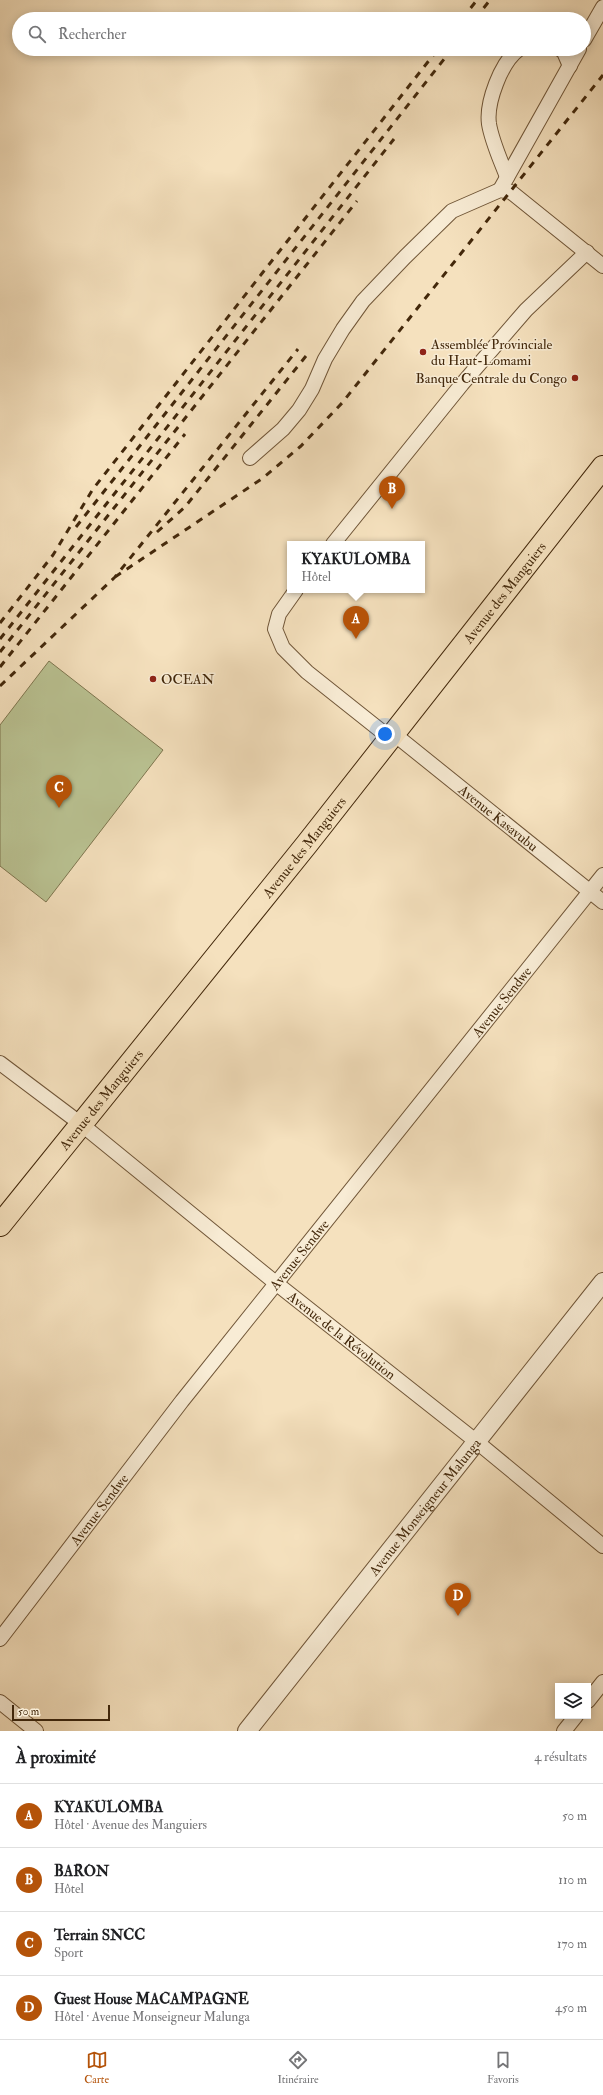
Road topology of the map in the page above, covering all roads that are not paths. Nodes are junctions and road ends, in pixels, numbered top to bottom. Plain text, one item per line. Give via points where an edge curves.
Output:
1 (603, 7) edge
2 (591, 28) edge
3 (513, 56) edge
4 (566, 56) edge
5 (575, 56) edge
6 (570, 66) junction
7 (507, 177) junction
8 (500, 190) junction
9 (587, 252) junction
10 (603, 266) edge
11 (250, 458) dead end
12 (603, 467) edge
13 (335, 541) edge
14 (294, 593) edge
15 (392, 736) junction
16 (603, 875) edge
17 (590, 891) junction
18 (603, 902) edge
19 (0, 1063) edge
20 (82, 1124) junction
21 (0, 1225) edge
22 (603, 1282) edge
23 (277, 1284) junction
24 (477, 1442) junction
25 (603, 1546) edge
26 (0, 1639) edge
27 (603, 1682) edge
28 (591, 1697) edge
29 (0, 1702) edge
30 (574, 1719) edge
31 (36, 1731) edge
32 (247, 1731) edge
33 (564, 1731) edge

1 - 2 street
3 - 7 street via 504,68 491,97 489,124
4 - 6 street
5 - 6 street
6 - 7 street
7 - 8 street
8 - 9 street via 511,192 522,199
8 - 11 street via 452,211 363,301 325,359 312,390 299,410 283,429
9 - 10 street
9 - 13 street via 526,310 462,384
12 - 15 highway, Avenue des Manguiers
14 - 15 street, Avenue Kasavubu via 279,614 275,629 282,648 307,672
15 - 17 street, Avenue Kasavubu
15 - 20 highway, Avenue des Manguiers
16 - 17 street, Avenue Sendwe
17 - 18 street, Avenue Kasavubu
17 - 23 street, Avenue Sendwe
19 - 20 street, Avenue de la Révolution
20 - 21 highway, Avenue des Manguiers
20 - 23 street, Avenue de la Révolution
22 - 24 street, Avenue Monseigneur Malunga
23 - 24 street, Avenue de la Révolution
23 - 26 street, Avenue Sendwe via 182,1401
24 - 25 street, Avenue de la Révolution
24 - 32 street, Avenue Monseigneur Malunga
27 - 28 street
29 - 31 street
30 - 33 street

